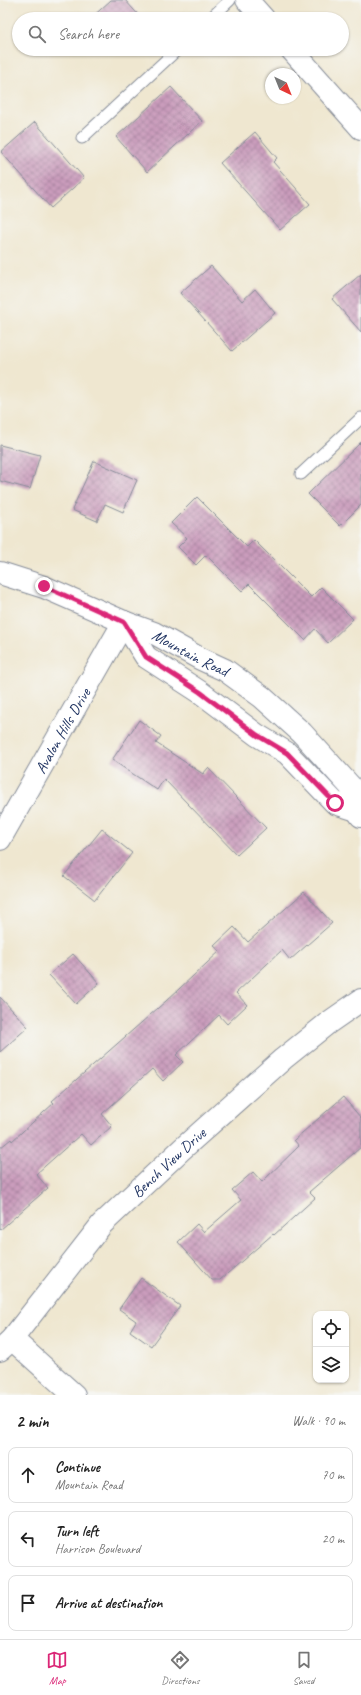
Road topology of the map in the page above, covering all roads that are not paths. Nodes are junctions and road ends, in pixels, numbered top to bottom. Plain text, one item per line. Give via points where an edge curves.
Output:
1 (230, 0) edge
2 (247, 0) edge
3 (217, 12) edge
4 (258, 12) edge
5 (170, 56) edge
6 (297, 56) edge
7 (361, 128) edge
8 (82, 138) dead end
9 (361, 418) edge
10 (301, 474) dead end
11 (0, 573) edge
12 (124, 622) junction
13 (360, 811) edge
14 (0, 838) edge
15 (361, 1000) edge
16 (6, 1344) edge
17 (74, 1395) edge

1 - 3 lane
2 - 4 street
5 - 8 lane
6 - 7 street
9 - 10 lane
11 - 12 street via 44,586
12 - 13 street, Mountain Road via 146,657 200,692 257,735 287,753 335,803
12 - 13 street, Mountain Road via 154,633 225,670 262,697 302,732 351,787
12 - 14 street, Avalon Hills Drive
15 - 16 street, Bench View Drive via 283,1059 102,1224
16 - 17 street

